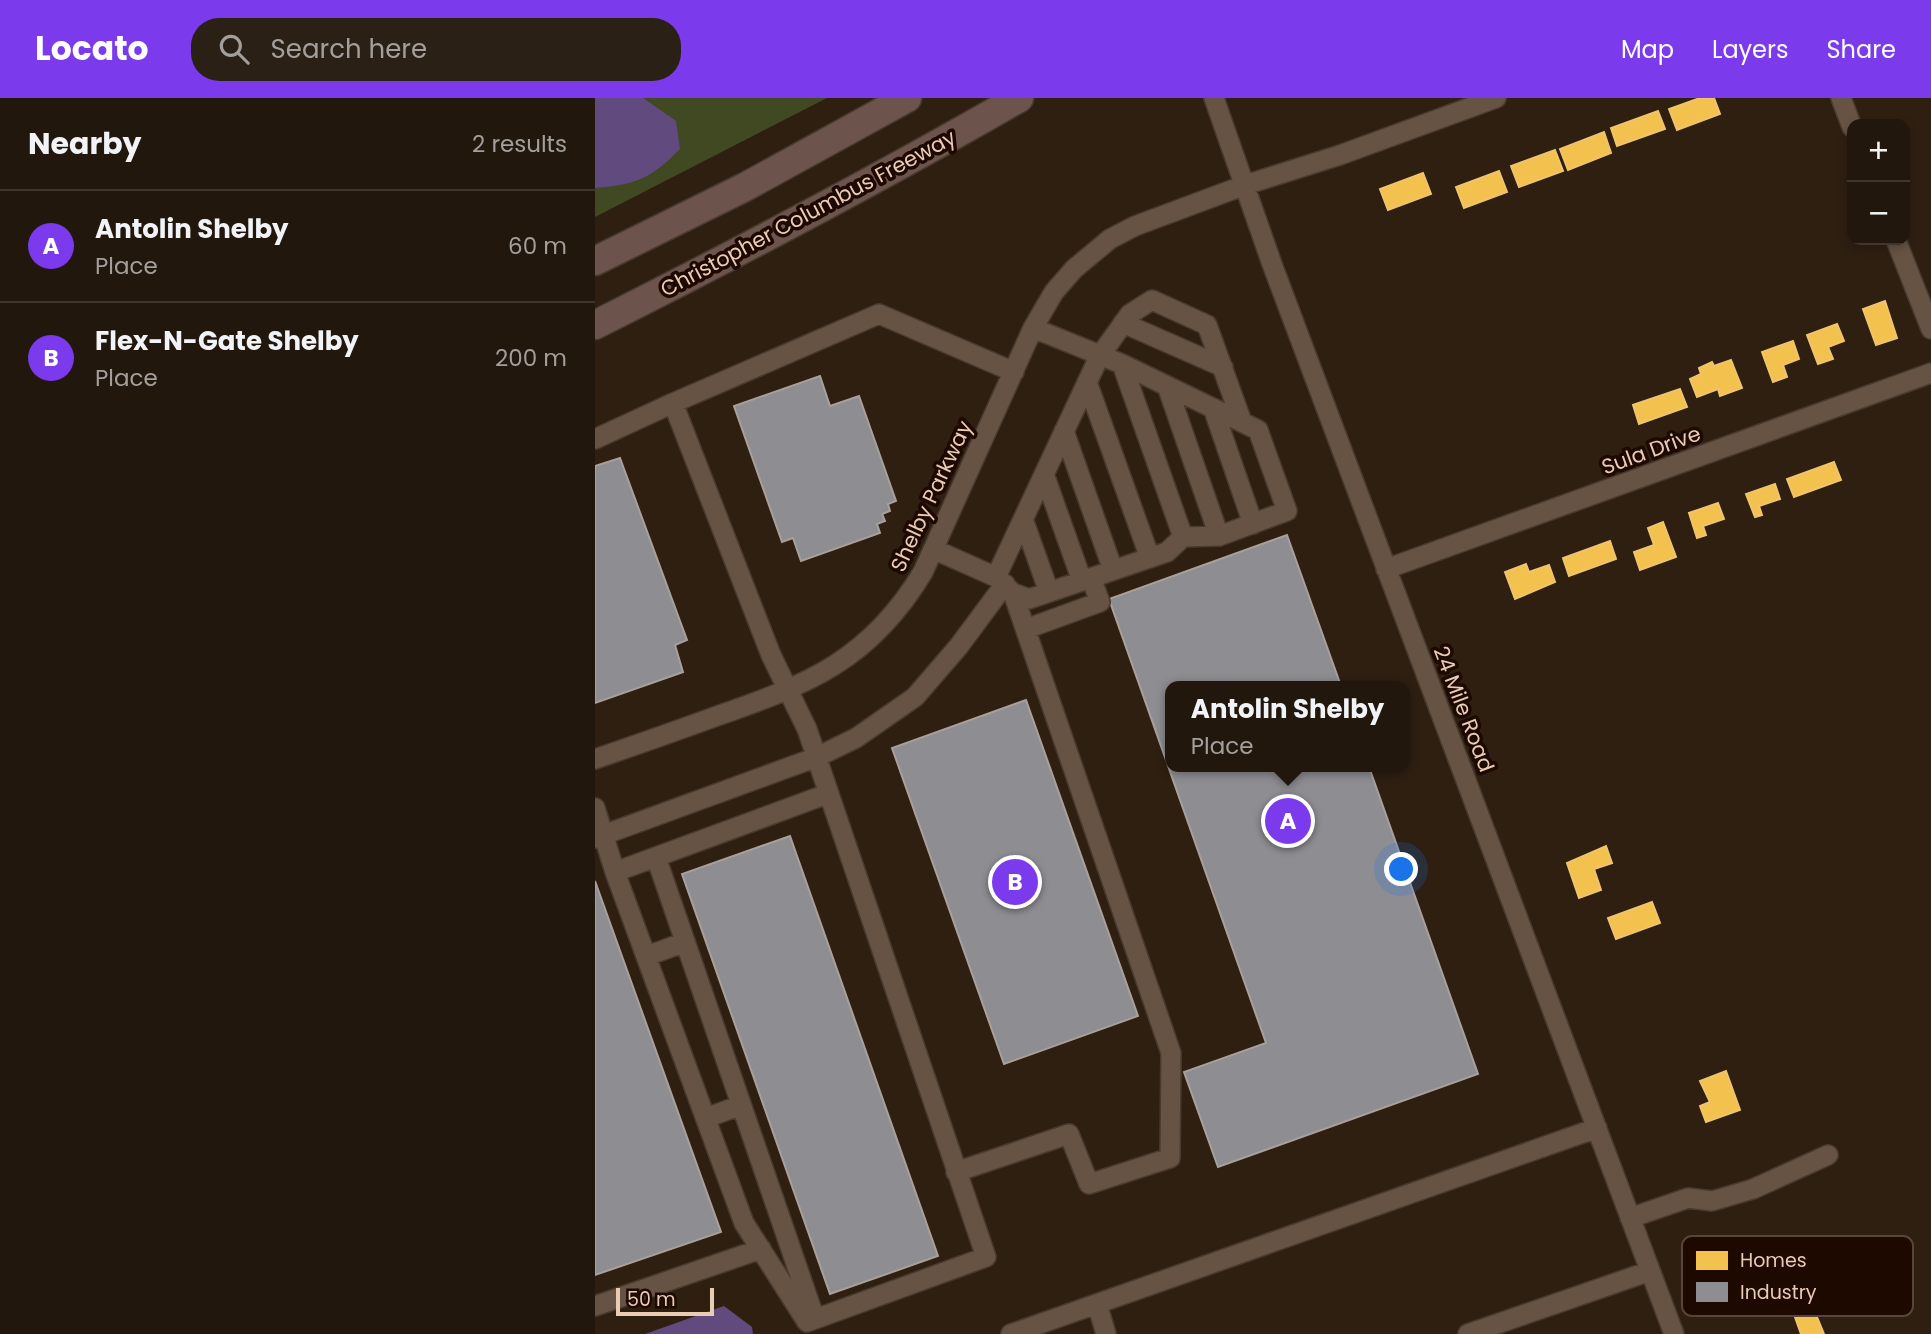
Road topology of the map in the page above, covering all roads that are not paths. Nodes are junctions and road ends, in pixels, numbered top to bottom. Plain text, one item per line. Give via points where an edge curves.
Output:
1 (907, 98) edge
2 (1019, 98) edge
3 (1215, 98) edge
4 (1496, 98) edge
5 (1841, 98) edge
6 (1849, 119) edge
7 (1245, 185) junction
8 (1898, 245) edge
9 (595, 261) edge
10 (1123, 323) junction
11 (595, 325) edge
12 (1033, 328) junction
13 (1931, 329) edge
14 (1099, 357) junction
15 (1122, 364) junction
16 (1223, 367) junction
17 (1014, 372) junction
18 (1931, 373) edge
19 (1087, 382) junction
20 (1167, 386) junction
21 (673, 403) junction
22 (1213, 408) junction
23 (1242, 422) junction
24 (1064, 431) junction
25 (595, 439) edge
26 (1044, 474) junction
27 (1023, 519) junction
28 (1253, 524) junction
29 (1219, 536) junction
30 (1183, 537) junction
31 (933, 550) junction
32 (1150, 558) junction
33 (1386, 569) junction
34 (1113, 570) junction
35 (1087, 579) junction
36 (1005, 585) junction
37 (1049, 592) junction
38 (1026, 629) junction
39 (789, 690) junction
40 (817, 757) junction
41 (595, 760) edge
42 (827, 794) junction
43 (595, 808) edge
44 (600, 836) edge
45 (656, 857) junction
46 (615, 872) junction
47 (685, 942) junction
48 (646, 956) junction
49 (741, 1105) junction
50 (706, 1118) junction
51 (1597, 1128) junction
52 (1828, 1155) dead end
53 (956, 1172) junction
54 (1630, 1218) junction
55 (761, 1249) junction
56 (1650, 1271) junction
57 (1097, 1304) junction
58 (595, 1307) edge
59 (815, 1319) junction
60 (1011, 1334) edge
61 (1106, 1334) edge
62 (1468, 1334) edge
63 (1674, 1334) edge

1 - 9 highway via 745,187
2 - 11 highway, Christopher Columbus Freeway via 893,171
3 - 7 street, 24 Mile Road
4 - 7 street, Shelby Parkway
5 - 6 street
7 - 12 street, Shelby Parkway via 1158,216 1110,239 1064,280
7 - 33 street, 24 Mile Road
8 - 13 street
10 - 14 street
10 - 16 street
10 - 16 street via 1153,300 1207,325
12 - 14 street
12 - 17 street, Shelby Parkway
14 - 15 street
14 - 19 street
15 - 20 street
15 - 30 street
16 - 23 street
17 - 21 street via 879,314
17 - 31 street, Shelby Parkway
18 - 33 street, Sula Drive
19 - 24 street
19 - 32 street
20 - 22 street
20 - 29 street
21 - 25 street
21 - 39 street via 771,655
22 - 23 street
22 - 28 street
23 - 28 street via 1258,429 1287,511
24 - 26 street
24 - 34 street
26 - 27 street
26 - 35 street
27 - 36 street
27 - 37 street
28 - 29 street
29 - 30 street
30 - 32 street via 1167,552
31 - 36 street
31 - 39 street, Shelby Parkway via 914,586 881,628 837,665
32 - 34 street
33 - 51 street, 24 Mile Road
34 - 35 street
35 - 37 street
35 - 38 street via 1100,602
36 - 37 street via 1029,599
36 - 38 street
36 - 40 street via 915,697 856,738
38 - 53 street via 1171,1053 1170,1158 1089,1184 1069,1134
39 - 40 street
39 - 41 street, Shelby Parkway
40 - 42 street
40 - 44 street
42 - 45 street
42 - 53 street
43 - 44 street
44 - 46 street
45 - 46 street
45 - 47 street
46 - 48 street
47 - 48 street
47 - 49 street
48 - 50 street
49 - 50 street
49 - 59 street
50 - 55 street via 744,1223
51 - 54 street, 24 Mile Road
51 - 57 street
52 - 54 street via 1753,1189 1712,1201 1688,1198
53 - 59 street via 986,1257
54 - 56 street, 24 Mile Road
55 - 58 street
55 - 59 street via 807,1322
56 - 62 street
56 - 63 street, 24 Mile Road
57 - 60 street
57 - 61 street

